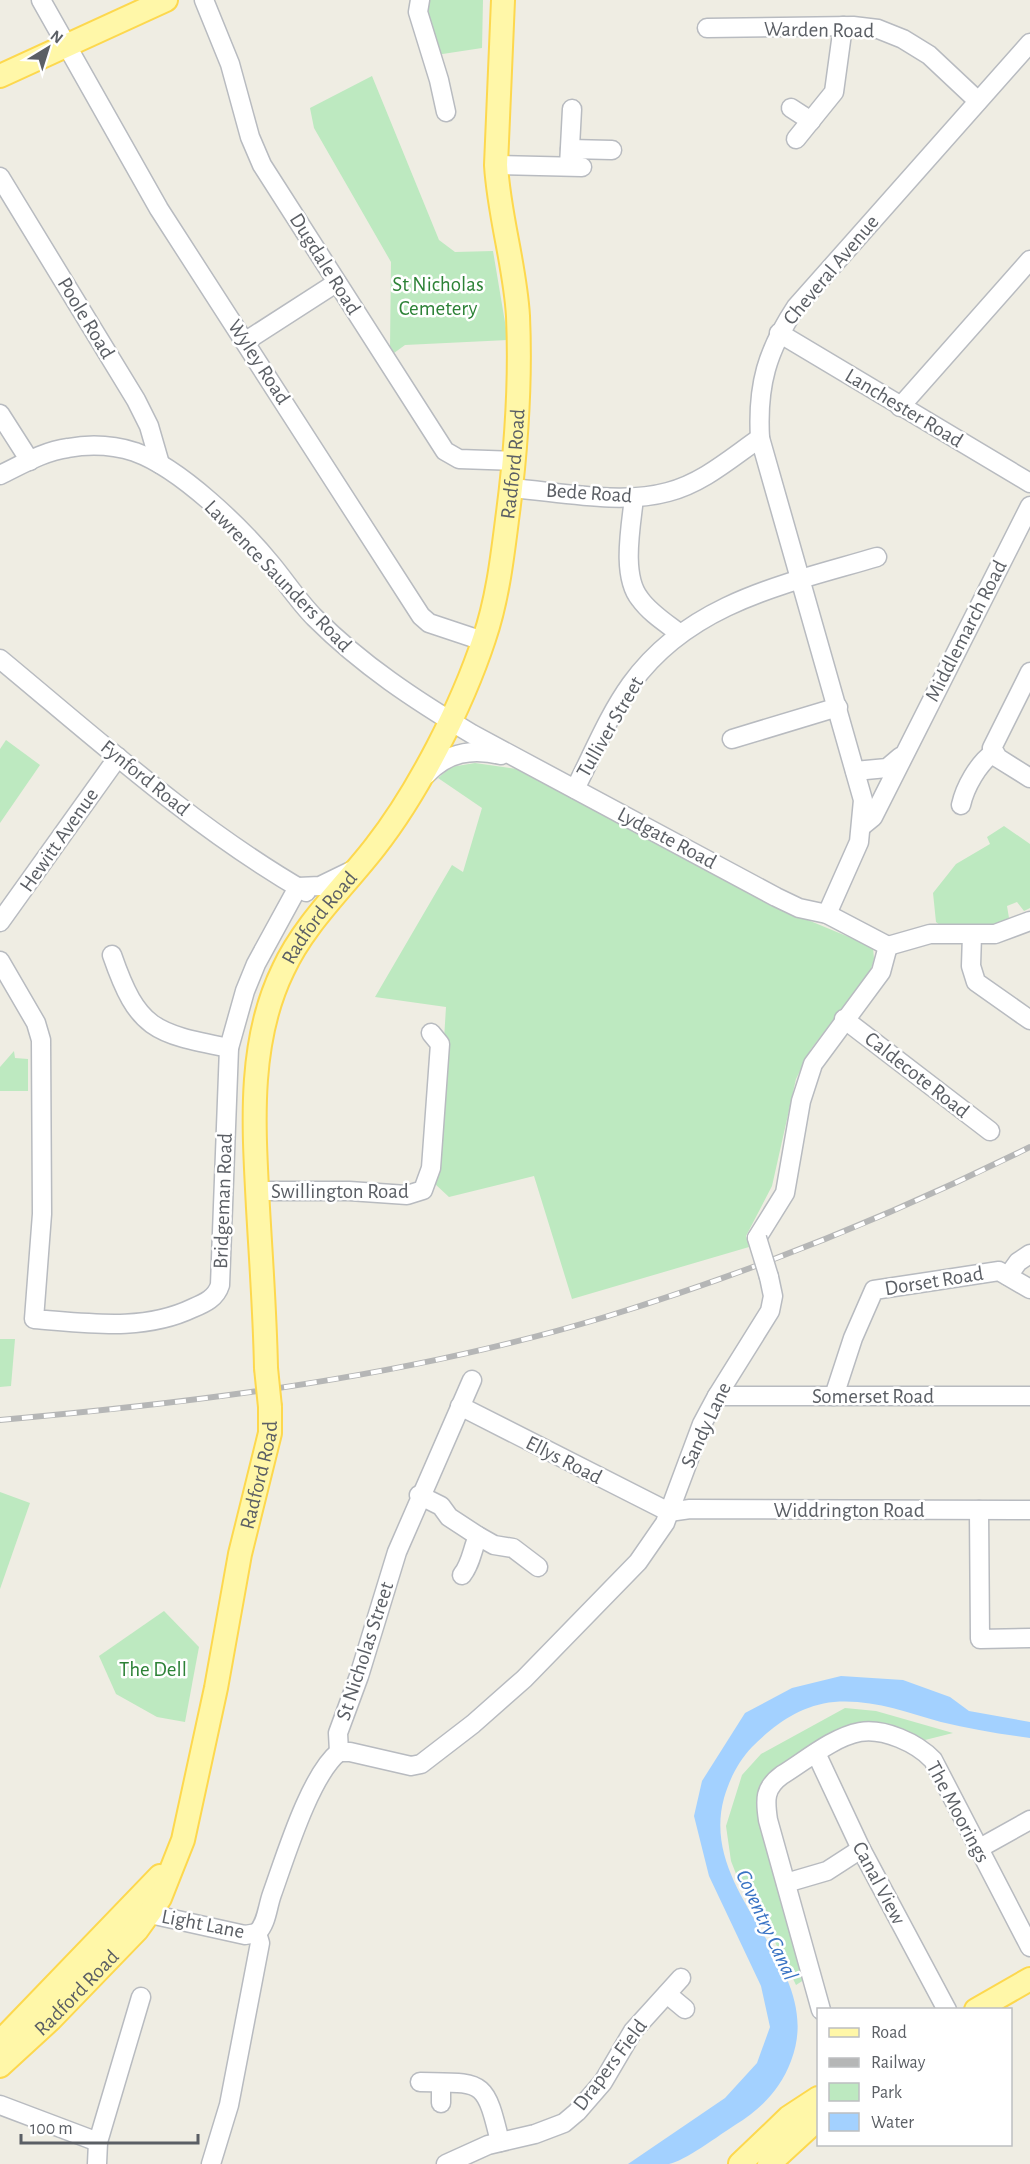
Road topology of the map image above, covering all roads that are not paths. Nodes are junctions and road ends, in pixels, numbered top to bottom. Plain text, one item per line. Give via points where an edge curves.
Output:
1 (41, 0) edge
2 (166, 0) edge
3 (204, 0) edge
4 (420, 0) edge
5 (503, 0) edge
6 (843, 26) junction
7 (707, 28) dead end
8 (1030, 43) edge
9 (68, 46) junction
10 (0, 76) edge
11 (978, 101) junction
12 (791, 108) dead end
13 (572, 109) dead end
14 (446, 112) dead end
15 (811, 121) junction
16 (796, 139) dead end
17 (612, 150) dead end
18 (574, 161) junction
19 (496, 165) junction
20 (0, 177) edge
21 (1030, 260) edge
22 (336, 283) junction
23 (779, 333) junction
24 (246, 341) junction
25 (900, 407) junction
26 (0, 414) edge
27 (760, 438) junction
28 (30, 461) junction
29 (514, 461) junction
30 (160, 464) junction
31 (0, 475) edge
32 (1030, 483) edge
33 (511, 488) junction
34 (634, 498) junction
35 (1030, 506) edge
36 (877, 557) dead end
37 (801, 580) junction
38 (679, 633) junction
39 (483, 641) junction
40 (0, 659) edge
41 (1030, 672) edge
42 (838, 707) junction
43 (449, 720) junction
44 (732, 739) dead end
45 (993, 753) junction
46 (902, 755) junction
47 (118, 757) junction
48 (521, 760) junction
49 (855, 771) junction
50 (1030, 778) edge
51 (575, 789) junction
52 (414, 790) junction
53 (961, 805) dead end
54 (862, 826) junction
55 (359, 867) junction
56 (298, 887) junction
57 (328, 905) junction
58 (827, 914) junction
59 (1030, 921) edge
60 (0, 922) edge
61 (972, 935) junction
62 (888, 946) junction
63 (112, 955) dead end
64 (0, 961) edge
65 (844, 1019) junction
66 (1030, 1020) edge
67 (431, 1032) dead end
68 (229, 1048) junction
69 (990, 1131) dead end
70 (257, 1191) junction
71 (1030, 1254) edge
72 (1008, 1275) junction
73 (1030, 1289) edge
74 (472, 1380) dead end
75 (717, 1396) junction
76 (834, 1396) junction
77 (1030, 1396) edge
78 (459, 1406) junction
79 (419, 1495) junction
80 (980, 1510) junction
81 (1030, 1510) edge
82 (669, 1512) junction
83 (478, 1536) junction
84 (538, 1567) dead end
85 (462, 1575) dead end
86 (1030, 1638) edge
87 (339, 1752) junction
88 (816, 1754) junction
89 (1030, 1820) edge
90 (861, 1849) junction
91 (978, 1849) junction
92 (174, 1859) junction
93 (786, 1882) junction
94 (150, 1914) junction
95 (257, 1933) junction
96 (1030, 1947) edge
97 (681, 1978) dead end
98 (1030, 1979) edge
99 (58, 1982) junction
100 (667, 1994) junction
101 (141, 1997) dead end
102 (819, 2008) edge
103 (946, 2008) edge
104 (979, 2008) edge
105 (684, 2009) dead end
106 (0, 2042) edge
107 (0, 2066) edge
108 (420, 2082) dead end
109 (441, 2083) junction
110 (817, 2099) edge
111 (441, 2103) dead end
112 (0, 2105) edge
113 (817, 2121) edge
114 (98, 2142) junction
115 (500, 2142) junction
116 (770, 2159) edge
117 (97, 2164) edge
118 (211, 2164) edge
119 (446, 2164) edge
120 (740, 2164) edge

1 - 9 street, Wyley Road
2 - 9 main road
3 - 22 street, Dugdale Road via 230,64 257,154
4 - 14 street via 418,12 435,95
5 - 19 main road, Radford Road
6 - 7 street, Warden Road
6 - 11 street, Warden Road via 878,29 911,43
6 - 15 street via 834,92
8 - 11 street, Cheveral Avenue
9 - 10 main road
9 - 24 street, Wyley Road via 159,209
11 - 23 street, Cheveral Avenue via 796,307
12 - 15 street
13 - 18 street
15 - 16 street
17 - 18 street
18 - 19 street
19 - 29 main road, Radford Road via 518,316
20 - 30 street, Poole Road via 136,400 149,426
21 - 25 street
22 - 24 street
22 - 29 street, Dugdale Road via 445,451 459,459
23 - 25 street, Lanchester Road
23 - 27 street, Cheveral Avenue via 762,381
24 - 39 street, Wyley Road via 422,616 429,623
25 - 32 street, Lanchester Road
26 - 28 street
27 - 34 street, Bede Road via 708,474 670,492
27 - 37 street, Cheveral Avenue
28 - 30 street, Lawrence Saunders Road via 65,448 93,445 136,452
28 - 31 street, Lawrence Saunders Road
29 - 33 main road, Radford Road
30 - 43 street, Lawrence Saunders Road via 229,519 313,616 352,654
33 - 34 street, Bede Road
33 - 39 main road, Radford Road via 498,579
34 - 38 street via 629,552 633,586 638,598
35 - 46 street, Middlemarch Road
36 - 37 street
37 - 38 street, Tulliver Street via 737,601
37 - 42 street, Cheveral Avenue
38 - 51 street, Tulliver Street via 631,684
39 - 43 main road, Radford Road
40 - 47 street, Fynford Road
41 - 45 street via 994,741
42 - 44 street
42 - 49 street, Cheveral Avenue
43 - 48 street, Lydgate Road
43 - 52 main road, Radford Road
45 - 50 street
45 - 53 street via 981,765
46 - 49 street via 887,768
46 - 54 street, Middlemarch Road via 873,817
47 - 56 street, Fynford Road via 211,831
47 - 60 street, Hewitt Avenue
48 - 51 street, Lydgate Road
48 - 52 street via 493,753 455,754 431,769
49 - 54 street, Cheveral Avenue via 863,800
51 - 58 street, Lydgate Road via 776,897 799,908
52 - 55 main road, Radford Road
54 - 58 street, Middlemarch Road via 860,842
55 - 56 street via 320,886
55 - 57 main road, Radford Road
56 - 57 street, Fynford Road
56 - 68 street, Bridgeman Road via 256,964
57 - 70 main road, Radford Road via 284,967 265,1022 254,1105
58 - 62 street, Lydgate Road
59 - 61 street via 995,934
61 - 62 street via 930,934
61 - 66 street via 971,966 976,982
62 - 65 street, Sandy Lane via 881,972
63 - 68 street via 133,1006 155,1027 190,1041
64 - 68 street, Bridgeman Road via 42,1040 42,1214 34,1319 154,1323 207,1302 218,1292
65 - 69 street, Caldecote Road
65 - 75 street, Sandy Lane, bridge via 813,1064 801,1101 785,1193 757,1238 773,1296 770,1311
67 - 70 street, Swillington Road via 440,1044 431,1168 423,1190 407,1195
70 - 92 main road, Radford Road, bridge via 270,1433 240,1554 183,1840
71 - 72 street
72 - 73 street, Dorset Road
72 - 76 street, Dorset Road via 999,1271 874,1290
74 - 78 street, St Nicholas Street
75 - 76 street, Somerset Road
75 - 82 street, Sandy Lane via 702,1424
76 - 77 street, Somerset Road
78 - 79 street, St Nicholas Street
78 - 82 street, Ellys Road
79 - 83 street via 441,1506 449,1517
79 - 87 street, St Nicholas Street via 338,1732
80 - 81 street, Widdrington Road
80 - 82 street, Widdrington Road
80 - 86 street via 980,1639
82 - 87 street, Sandy Lane via 638,1562 549,1656 435,1755 411,1766
83 - 84 street via 494,1545 513,1548
83 - 85 street via 471,1564
87 - 95 street via 329,1761 308,1801
88 - 90 street, Canal View
88 - 91 street, The Moorings via 861,1732 899,1737 917,1746 933,1760
88 - 93 street, The Moorings via 774,1780 765,1796
89 - 91 street
90 - 93 street via 827,1871
90 - 103 street, Canal View
91 - 96 street, The Moorings
92 - 94 main road, Radford Road
92 - 99 main road, Radford Road via 142,1898
93 - 102 street, The Moorings
94 - 95 street, Light Lane via 245,1935
94 - 99 main road, Radford Road via 133,1918 86,1964
94 - 107 main road, Radford Road via 50,2020
95 - 118 street via 260,1943 231,2097
97 - 100 street, Drapers Field
98 - 104 main road
99 - 106 main road, Radford Road
100 - 105 street
100 - 115 street, Drapers Field via 633,2031 603,2082 577,2112 552,2128
101 - 114 street
108 - 109 street
109 - 111 street
109 - 115 street via 473,2084 485,2093
110 - 116 main road via 789,2118
112 - 114 street
113 - 116 main road
114 - 117 street
115 - 119 street, Drapers Field
116 - 120 main road

